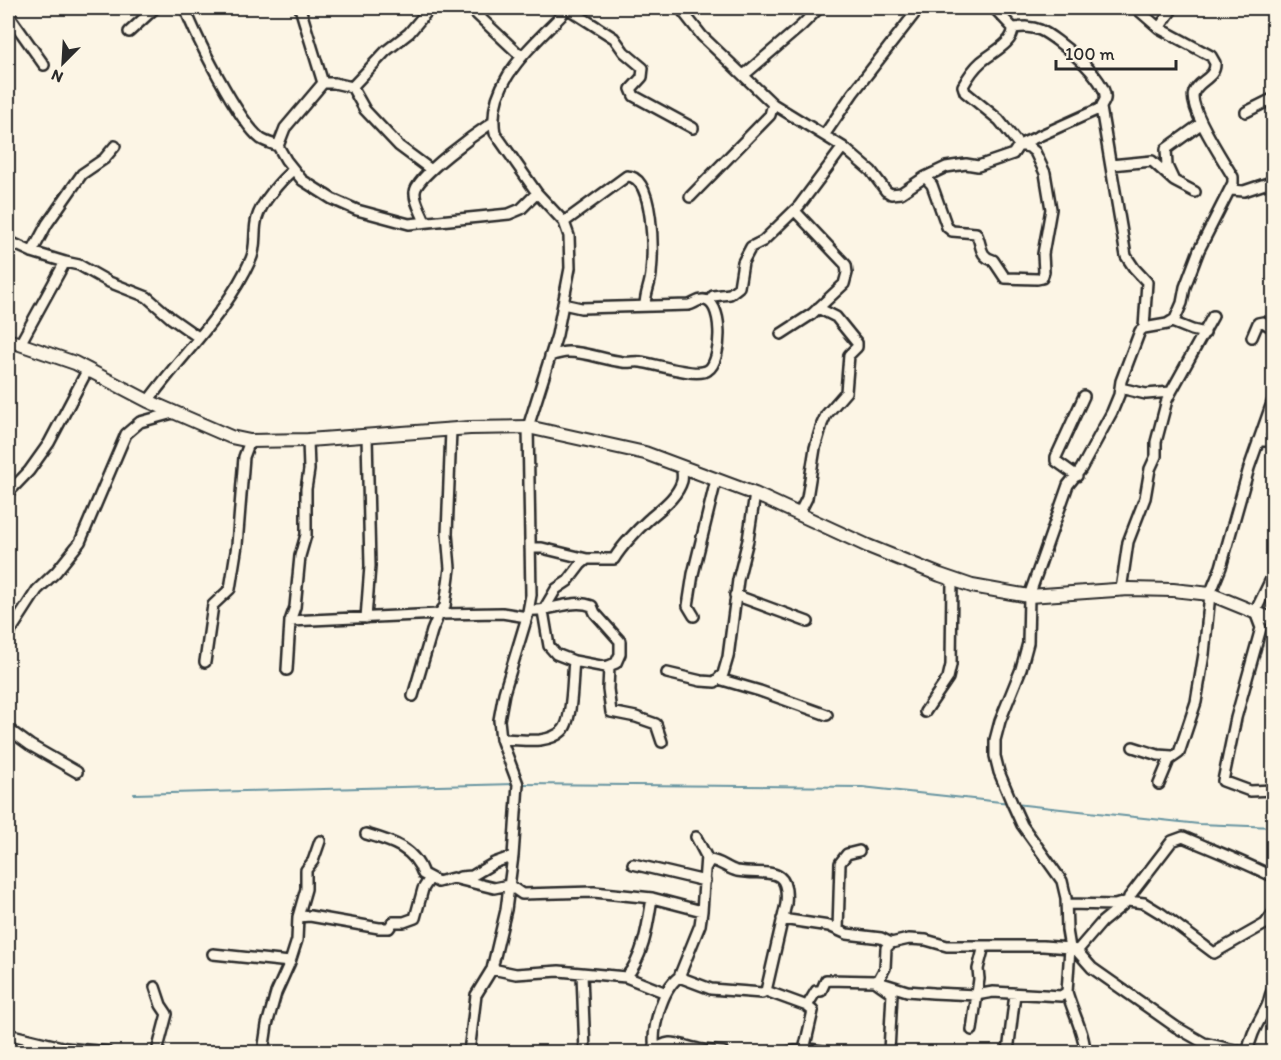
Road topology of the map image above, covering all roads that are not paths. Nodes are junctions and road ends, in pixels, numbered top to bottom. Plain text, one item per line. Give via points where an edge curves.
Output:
1 (155, 8) edge
2 (185, 8) edge
3 (312, 8) edge
4 (430, 8) edge
5 (470, 8) edge
6 (566, 8) edge
7 (680, 8) edge
8 (819, 8) edge
9 (919, 8) edge
10 (994, 8) edge
11 (1136, 8) edge
12 (1173, 8) edge
13 (302, 11) edge
14 (8, 14) edge
15 (1013, 28) junction
16 (1159, 28) junction
17 (129, 32) dead end
18 (522, 57) junction
19 (44, 65) dead end
20 (744, 75) junction
21 (323, 83) junction
22 (352, 87) junction
23 (1274, 98) edge
24 (773, 104) junction
25 (1101, 108) junction
26 (1246, 112) dead end
27 (493, 122) junction
28 (1202, 123) junction
29 (693, 128) dead end
30 (825, 134) junction
31 (1019, 144) junction
32 (115, 146) dead end
33 (278, 146) junction
34 (843, 147) junction
35 (1110, 165) junction
36 (430, 169) junction
37 (293, 170) junction
38 (925, 177) junction
39 (1174, 181) junction
40 (1274, 181) edge
41 (1231, 190) junction
42 (1195, 192) dead end
43 (537, 193) junction
44 (690, 197) dead end
45 (795, 211) junction
46 (425, 222) junction
47 (564, 222) junction
48 (8, 241) edge
49 (32, 252) junction
50 (65, 262) junction
51 (710, 302) junction
52 (563, 304) junction
53 (645, 306) junction
54 (818, 308) junction
55 (1213, 316) dead end
56 (1172, 322) junction
57 (1144, 328) junction
58 (1274, 328) edge
59 (1205, 333) junction
60 (781, 334) dead end
61 (198, 337) junction
62 (1252, 338) dead end
63 (8, 340) edge
64 (20, 345) junction
65 (550, 356) junction
66 (88, 369) junction
67 (1120, 388) junction
68 (1171, 392) junction
69 (1084, 396) dead end
70 (1274, 397) edge
71 (148, 401) junction
72 (173, 413) junction
73 (528, 427) junction
74 (451, 430) junction
75 (368, 436) junction
76 (308, 440) junction
77 (250, 441) junction
78 (1258, 441) junction
79 (1274, 441) edge
80 (682, 467) junction
81 (1077, 476) junction
82 (716, 480) junction
83 (8, 493) edge
84 (755, 494) junction
85 (799, 514) junction
86 (530, 548) junction
87 (587, 559) junction
88 (1274, 573) edge
89 (952, 580) junction
90 (1121, 590) junction
91 (1210, 594) junction
92 (735, 595) junction
93 (1029, 596) junction
94 (543, 611) junction
95 (1255, 612) junction
96 (439, 614) junction
97 (528, 614) junction
98 (694, 616) dead end
99 (366, 618) junction
100 (1274, 620) edge
101 (290, 621) junction
102 (808, 622) dead end
103 (8, 635) edge
104 (205, 662) dead end
105 (574, 662) junction
106 (609, 667) junction
107 (286, 670) dead end
108 (667, 673) dead end
109 (719, 679) junction
110 (413, 696) dead end
111 (925, 712) dead end
112 (827, 715) dead end
113 (8, 729) edge
114 (501, 739) junction
115 (662, 742) dead end
116 (1133, 747) dead end
117 (1172, 756) junction
118 (77, 772) dead end
119 (1159, 784) dead end
120 (1274, 790) edge
121 (366, 834) dead end
122 (696, 837) dead end
123 (320, 841) dead end
124 (859, 851) dead end
125 (513, 856) junction
126 (633, 864) dead end
127 (706, 867) junction
128 (1274, 877) edge
129 (430, 878) junction
130 (458, 879) junction
131 (705, 881) junction
132 (509, 885) junction
133 (652, 898) junction
134 (1127, 902) junction
135 (1066, 903) junction
136 (702, 911) junction
137 (1274, 912) edge
138 (298, 917) junction
139 (782, 919) junction
140 (1269, 925) edge
141 (838, 930) junction
142 (891, 943) junction
143 (984, 946) junction
144 (1074, 950) junction
145 (213, 954) dead end
146 (290, 962) junction
147 (492, 969) junction
148 (582, 974) junction
149 (626, 976) junction
150 (678, 977) junction
151 (875, 981) junction
152 (155, 987) dead end
153 (1274, 988) edge
154 (766, 991) junction
155 (1067, 992) junction
156 (666, 993) junction
157 (976, 994) junction
158 (1015, 994) junction
159 (807, 1006) junction
160 (972, 1030) dead end
161 (8, 1038) edge
162 (804, 1050) junction
163 (654, 1051) edge
164 (702, 1051) edge
165 (107, 1053) edge
166 (157, 1053) edge
167 (263, 1053) edge
168 (469, 1053) edge
169 (585, 1053) edge
170 (723, 1053) edge
171 (788, 1053) edge
172 (829, 1053) edge
173 (889, 1053) edge
174 (1008, 1053) edge
175 (1085, 1053) edge
176 (1244, 1053) edge
177 (1248, 1053) edge

1 - 17 street
2 - 33 street via 244,120 262,140
3 - 13 street
4 - 22 street
5 - 18 street
6 - 18 street
6 - 29 street via 614,38 643,68 642,76 631,89 634,96
7 - 20 street via 702,36
8 - 20 street
9 - 30 street
10 - 15 street
11 - 16 street
12 - 16 street
13 - 21 street
14 - 19 street
15 - 25 street via 1039,29 1077,58 1100,83 1105,100
15 - 31 street via 1004,45 970,73 963,86
16 - 28 street via 1210,56 1215,63 1213,73 1193,94
18 - 27 street via 496,99
20 - 24 street
21 - 22 street
21 - 33 street via 285,128
22 - 36 street via 365,110 399,146
23 - 26 street
24 - 30 street
24 - 44 street via 770,115
25 - 31 street
25 - 35 street
27 - 36 street
27 - 43 street via 495,134
28 - 39 street via 1166,149 1167,166
28 - 41 street via 1233,177
30 - 34 street
31 - 38 street via 1013,154 978,166 946,167
31 - 38 street via 1035,152 1045,174 1051,209 1041,278 1005,278 993,260 983,255 976,233 949,229 932,185
32 - 49 street via 82,174 46,224
33 - 37 street
34 - 38 street via 891,194 902,193
34 - 45 street
35 - 39 street via 1152,161
35 - 57 street via 1126,256 1147,282
36 - 46 street via 414,194
37 - 46 street via 332,199 357,210 409,224
37 - 61 street via 282,178 256,219 253,256 228,302
39 - 42 street
40 - 41 street via 1244,191
41 - 56 street via 1199,250
43 - 46 street via 521,209 509,214
43 - 47 street
45 - 51 street via 751,247 743,262 739,287 730,294 713,296
45 - 54 street via 846,265 844,284
47 - 52 street via 569,236 570,268
47 - 53 street via 627,176 639,180 651,213 651,276
48 - 49 street
49 - 50 street
50 - 61 street via 147,297
50 - 64 street
51 - 53 street via 702,299 689,305
51 - 65 street via 715,306 719,334 717,357 706,372 624,363 566,351
52 - 53 street via 581,308
52 - 65 street
54 - 60 street
54 - 85 street via 836,317 857,347 849,356 846,392 822,424 807,498
55 - 59 street
56 - 57 street
56 - 59 street
57 - 67 street
58 - 62 street via 1258,323
59 - 68 street
61 - 71 street
63 - 64 street
64 - 66 street
65 - 73 street
66 - 71 street
66 - 83 street via 49,443
67 - 68 street via 1146,394
67 - 81 street via 1098,440
68 - 90 street via 1145,498 1128,542
69 - 81 street via 1056,457
70 - 78 street
71 - 72 street
72 - 77 street
72 - 103 street via 140,422 126,434 80,542 37,590
73 - 74 street
73 - 80 street via 645,453
73 - 86 street
74 - 75 street
74 - 96 street via 447,534 450,568 445,606
75 - 76 street
75 - 99 street via 370,566
76 - 77 street
76 - 101 street via 306,535
77 - 104 street via 244,457 230,589 213,604
78 - 79 street
78 - 91 street
80 - 82 street
80 - 87 street via 682,481 676,494 635,532 614,559
81 - 93 street via 1068,485
82 - 84 street
82 - 98 street via 693,574 688,606
84 - 85 street
84 - 92 street
85 - 89 street
86 - 87 street
86 - 97 street
87 - 94 street via 556,589
88 - 95 street
89 - 93 street
89 - 111 street via 951,664 948,678
90 - 91 street
90 - 93 street
91 - 95 street
91 - 117 street via 1196,702 1179,753
92 - 102 street
92 - 109 street via 728,657
93 - 135 street via 1028,643 1000,721 995,756 1022,825 1062,881
94 - 97 street
94 - 105 street via 549,646 555,654
94 - 106 street via 574,604 592,606 620,641 620,654
95 - 100 street
95 - 120 street via 1261,628 1223,781 1250,791
96 - 97 street
96 - 99 street
96 - 110 street
97 - 114 street via 500,708
99 - 101 street
101 - 107 street
105 - 106 street
105 - 114 street via 569,711 562,731 540,740
106 - 115 street via 611,712 656,724
108 - 109 street via 701,681
109 - 112 street
113 - 118 street
114 - 125 street via 518,784
116 - 117 street
117 - 119 street
121 - 129 street via 411,852 423,874
122 - 127 street via 706,856
123 - 138 street via 306,870 306,889
124 - 141 street via 847,854 840,863
125 - 130 street
125 - 132 street
126 - 131 street
127 - 131 street
127 - 139 street via 710,860 736,870 781,876 787,891
128 - 134 street via 1183,837 1172,841
129 - 130 street via 438,882
129 - 138 street via 415,918 393,922 389,928
130 - 132 street via 494,888
131 - 136 street
132 - 133 street via 522,894 594,892
132 - 147 street
133 - 136 street
133 - 149 street via 637,959
134 - 135 street
134 - 140 street via 1144,903 1214,953
134 - 144 street
135 - 144 street
136 - 150 street via 700,926
137 - 140 street
138 - 146 street via 297,940
139 - 141 street
139 - 154 street
141 - 142 street
142 - 143 street via 926,939 947,946
142 - 151 street via 885,953 885,968
143 - 144 street
143 - 157 street
144 - 155 street
144 - 176 street via 1092,968 1176,1027 1204,1043
145 - 146 street
146 - 167 street via 276,993
147 - 148 street via 516,974
147 - 168 street via 476,995
148 - 149 street
148 - 169 street
149 - 156 street
150 - 154 street via 711,988
150 - 156 street
151 - 157 street via 907,991
151 - 159 street via 826,980
151 - 173 street via 892,993
152 - 166 street via 167,1014
153 - 177 street via 1249,1039
154 - 159 street
155 - 158 street via 1061,996
155 - 175 street via 1085,1040
156 - 163 street via 656,1022
157 - 158 street
157 - 160 street
158 - 174 street
159 - 162 street via 813,1011
161 - 165 street via 16,1036
162 - 171 street
162 - 172 street
163 - 164 street via 672,1042
164 - 170 street

